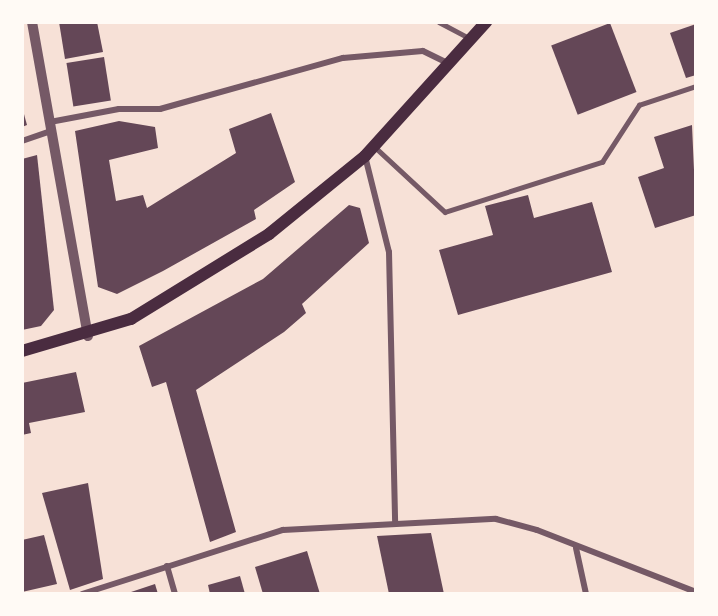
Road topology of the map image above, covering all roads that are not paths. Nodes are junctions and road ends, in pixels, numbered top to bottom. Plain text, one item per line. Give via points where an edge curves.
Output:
1 (32, 22) edge
2 (439, 22) edge
3 (486, 22) edge
4 (469, 38) junction
5 (446, 62) junction
6 (696, 86) edge
7 (50, 126) junction
8 (22, 141) edge
9 (369, 151) junction
10 (88, 336) junction
11 (22, 351) edge
12 (395, 523) junction
13 (576, 548) junction
14 (167, 566) junction
15 (696, 592) edge
16 (82, 594) edge
17 (175, 594) edge
18 (586, 594) edge

1 - 7 street
2 - 4 lane
3 - 4 main road
4 - 5 main road
5 - 7 street via 423,51 343,58 160,109 119,109
5 - 9 main road
6 - 9 lane via 639,105 602,162 445,212
7 - 8 street
7 - 10 street
9 - 10 main road via 269,234 198,281
9 - 12 street via 389,252
10 - 11 main road
12 - 13 street via 496,519
12 - 14 street via 283,530
13 - 15 street
13 - 18 street
14 - 16 street
14 - 17 street

